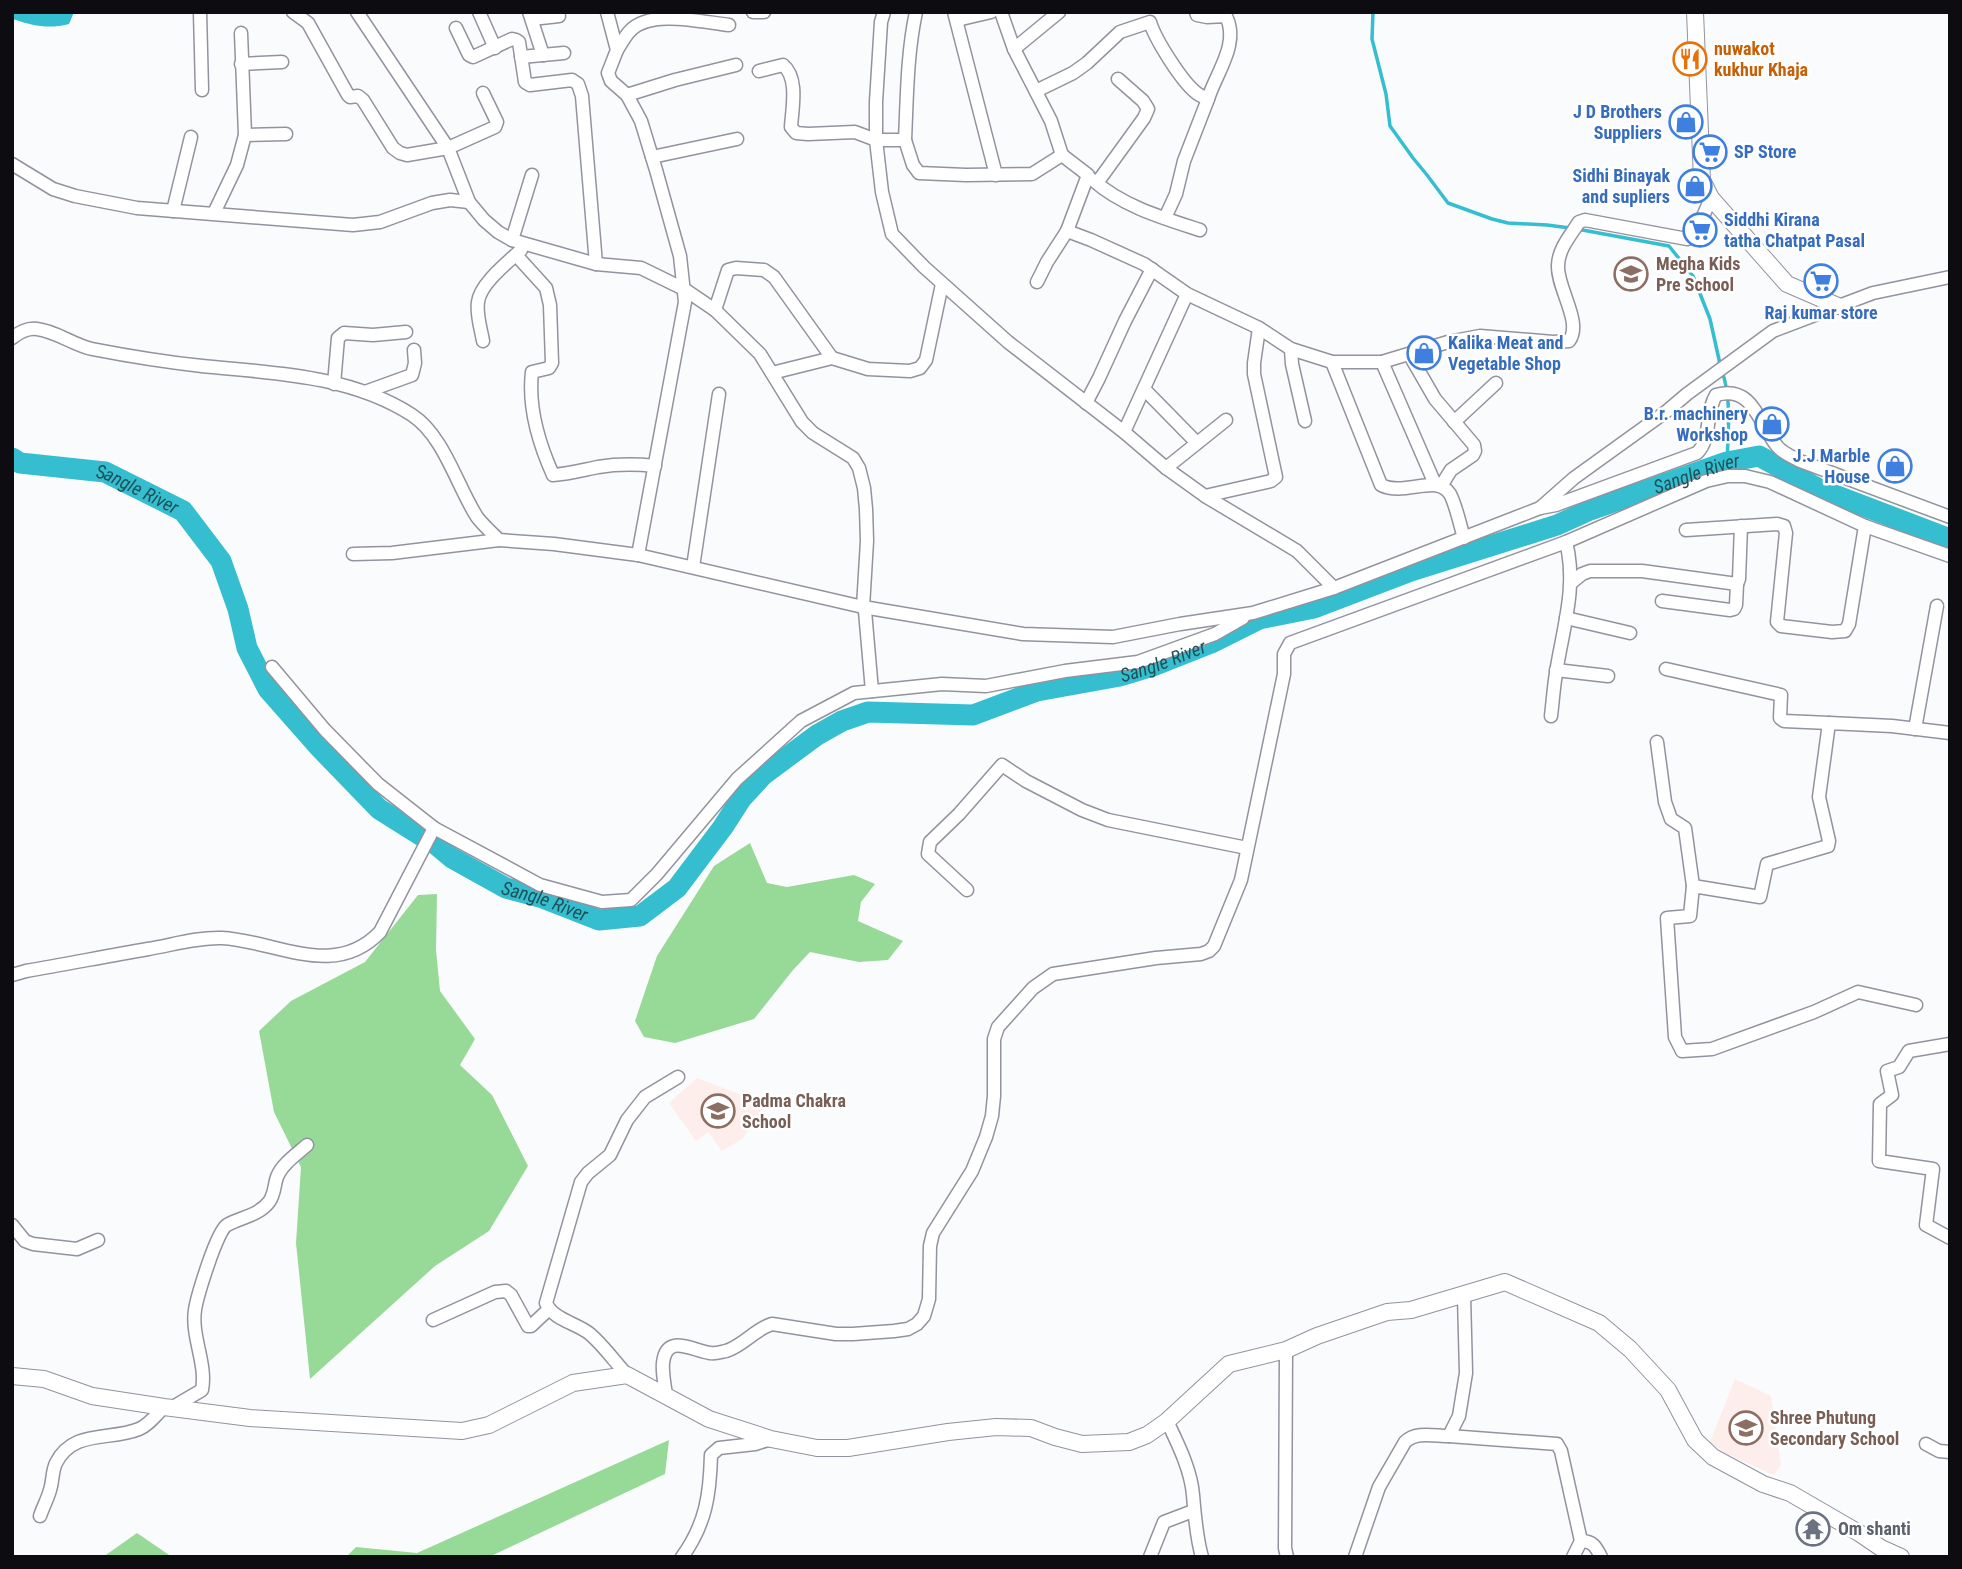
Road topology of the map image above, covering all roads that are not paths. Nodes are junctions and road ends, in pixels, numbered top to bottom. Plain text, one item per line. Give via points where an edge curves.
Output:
1 (200, 12) edge
2 (293, 12) edge
3 (357, 12) edge
4 (479, 12) edge
5 (607, 12) edge
6 (753, 12) edge
7 (764, 12) edge
8 (884, 12) edge
9 (916, 12) edge
10 (991, 12) edge
11 (1001, 12) edge
12 (1059, 12) edge
13 (1196, 12) edge
14 (1695, 12) edge
15 (531, 15) edge
16 (559, 16) dead end
17 (956, 16) edge
18 (1150, 17) edge
19 (729, 25) dead end
20 (456, 28) dead end
21 (241, 33) dead end
22 (495, 48) junction
23 (1014, 49) junction
24 (617, 50) junction
25 (564, 54) dead end
26 (543, 55) junction
27 (521, 57) junction
28 (282, 62) dead end
29 (241, 64) junction
30 (736, 65) dead end
31 (759, 71) dead end
32 (1118, 79) dead end
33 (202, 90) dead end
34 (1036, 91) junction
35 (483, 93) dead end
36 (627, 95) junction
37 (1208, 99) junction
38 (286, 134) dead end
39 (245, 135) junction
40 (191, 137) dead end
41 (737, 139) dead end
42 (876, 140) junction
43 (905, 140) junction
44 (448, 148) junction
45 (1062, 155) junction
46 (652, 158) junction
47 (12, 164) edge
48 (532, 174) dead end
49 (996, 174) junction
50 (1092, 179) junction
51 (1710, 198) junction
52 (469, 202) junction
53 (173, 211) junction
54 (214, 213) junction
55 (1165, 218) junction
56 (1199, 230) dead end
57 (1067, 231) junction
58 (512, 240) junction
59 (528, 244) junction
60 (516, 255) junction
61 (597, 264) junction
62 (1152, 269) junction
63 (1950, 277) edge
64 (1037, 282) dead end
65 (942, 284) junction
66 (684, 289) junction
67 (1187, 295) junction
68 (1838, 306) junction
69 (715, 310) junction
70 (1259, 328) junction
71 (15, 331) edge
72 (406, 332) dead end
73 (482, 341) dead end
74 (1292, 349) junction
75 (414, 351) dead end
76 (1409, 354) junction
77 (832, 358) junction
78 (1332, 362) junction
79 (1382, 362) junction
80 (772, 373) junction
81 (1496, 383) dead end
82 (334, 384) junction
83 (1144, 389) junction
84 (365, 392) junction
85 (719, 394) dead end
86 (1086, 403) junction
87 (1226, 421) dead end
88 (1305, 421) dead end
89 (1454, 422) junction
90 (1124, 432) junction
91 (1197, 443) junction
92 (655, 466) junction
93 (1166, 468) junction
94 (1438, 485) junction
95 (1205, 496) junction
96 (1540, 508) junction
97 (1950, 517) edge
98 (1741, 526) junction
99 (1865, 526) junction
100 (1686, 530) dead end
101 (1464, 538) junction
102 (499, 540) junction
103 (1566, 542) junction
104 (353, 554) dead end
105 (638, 555) junction
106 (1950, 556) edge
107 (693, 567) junction
108 (1571, 583) junction
109 (1737, 584) junction
110 (1334, 588) junction
111 (1662, 601) dead end
112 (1937, 606) dead end
113 (863, 607) junction
114 (1253, 613) junction
115 (1566, 618) junction
116 (1630, 632) dead end
117 (272, 667) dead end
118 (1666, 669) dead end
119 (1556, 670) junction
120 (1608, 676) dead end
121 (872, 691) junction
122 (1551, 716) dead end
123 (1829, 723) junction
124 (1915, 729) junction
125 (1950, 733) edge
126 (1657, 742) dead end
127 (434, 828) junction
128 (1247, 848) junction
129 (1693, 886) junction
130 (967, 890) dead end
131 (12, 975) edge
132 (1916, 1005) dead end
133 (1950, 1044) edge
134 (678, 1077) dead end
135 (307, 1145) dead end
136 (12, 1225) edge
137 (1950, 1238) edge
138 (98, 1240) dead end
139 (1464, 1296) junction
140 (549, 1309) junction
141 (433, 1320) dead end
142 (1286, 1350) junction
143 (627, 1375) junction
144 (12, 1376) edge
145 (666, 1396) junction
146 (168, 1407) junction
147 (1167, 1421) junction
148 (1448, 1436) junction
149 (771, 1439) junction
150 (1926, 1444) dead end
151 (1950, 1452) edge
152 (1193, 1511) junction
153 (40, 1516) dead end
154 (1581, 1541) junction
155 (682, 1557) edge
156 (1150, 1557) edge
157 (1202, 1557) edge
158 (1287, 1557) edge
159 (1355, 1557) edge
160 (1573, 1557) edge
161 (1601, 1557) edge
162 (1901, 1557) edge

1 - 33 street
2 - 44 street via 308,23 348,95 363,100 393,148 407,155
3 - 44 street
4 - 22 street
5 - 24 street
6 - 7 street
8 - 42 street
9 - 43 street
10 - 17 street
11 - 23 street
12 - 23 street
13 - 37 street via 1207,17 1226,16 1230,23 1229,50
14 - 51 street via 1702,180
15 - 16 street
15 - 26 street
17 - 49 street
18 - 34 street via 1120,32 1073,73
18 - 37 street via 1166,53 1196,93
19 - 24 street via 662,18 637,25
20 - 22 street via 469,55
21 - 29 street
22 - 27 street via 516,40
23 - 34 street
24 - 36 street via 608,73
25 - 26 street
26 - 27 street
27 - 61 street via 525,82 530,85 572,80 578,84
28 - 29 street
29 - 39 street
30 - 36 street
31 - 42 street via 788,68 792,81 790,127 796,133 855,132
32 - 50 street via 1148,109
34 - 45 street
35 - 44 street via 495,127
36 - 46 street
37 - 55 street
38 - 39 street
39 - 54 street via 237,165
40 - 53 street
41 - 46 street
42 - 43 street
42 - 65 street via 892,234
43 - 49 street via 919,173
44 - 52 street
45 - 49 street via 1032,174
45 - 50 street
46 - 66 street via 680,256
47 - 53 street via 53,190
48 - 58 street
50 - 55 street
50 - 57 street
51 - 68 street via 1787,284
51 - 76 street via 1693,237 1687,239 1580,222 1563,248 1558,267 1574,330 1569,341 1480,336
52 - 54 street via 432,203 380,222 352,225
52 - 58 street via 484,220
53 - 54 street
55 - 56 street
57 - 62 street
57 - 64 street
58 - 59 street
59 - 60 street
59 - 61 street
60 - 73 street via 477,300
60 - 92 street via 546,288 550,305 552,363 532,372 531,379 540,443 553,475 633,464
61 - 66 street via 641,268
62 - 67 street
62 - 86 street
63 - 68 street via 1873,293
65 - 77 street via 926,360 920,368 868,369
65 - 86 street
66 - 69 street
66 - 92 street
67 - 70 street
67 - 83 street
68 - 96 street via 1773,331
69 - 77 street via 728,270 764,270 774,277
69 - 80 street via 760,354
70 - 74 street
70 - 95 street via 1254,374 1276,477
71 - 82 street via 36,329 88,348
72 - 82 street via 344,333 338,338
74 - 78 street
74 - 88 street
75 - 84 street via 412,375
76 - 79 street
76 - 89 street
77 - 80 street
78 - 79 street
78 - 94 street via 1381,485 1402,490
79 - 94 street
80 - 113 street via 802,422 853,458 859,468 867,541
81 - 89 street
82 - 84 street
83 - 90 street
83 - 91 street
84 - 102 street via 415,417 432,434 478,519
85 - 107 street
86 - 90 street
87 - 91 street
89 - 94 street via 1475,451
90 - 93 street
91 - 93 street
92 - 105 street
93 - 95 street
94 - 101 street via 1450,494
95 - 110 street via 1297,551
96 - 97 street via 1697,453 1704,446 1712,402 1716,395 1727,392 1744,396 1779,449 1800,461
96 - 101 street
98 - 99 street via 1784,526 1777,622 1832,632 1845,631 1849,624
98 - 100 street
98 - 109 street
99 - 103 street via 1770,482 1728,476 1706,481
99 - 106 street
101 - 110 street
102 - 104 street
102 - 105 street
103 - 108 street
103 - 128 street via 1290,643 1284,654 1284,674
105 - 107 street
107 - 113 street
108 - 109 street via 1590,571 1642,571
108 - 115 street
109 - 111 street via 1736,605 1730,610
110 - 114 street
112 - 124 street
113 - 114 street via 1023,634 1113,637
113 - 121 street
114 - 121 street via 1215,634 1138,662 986,686 942,684
115 - 116 street
115 - 119 street
117 - 127 street via 369,775
118 - 123 street via 1781,695 1780,718 1784,721
119 - 120 street
119 - 122 street
121 - 127 street via 855,693 802,721 737,779 631,900 602,902 540,885
123 - 124 street
123 - 129 street via 1819,797 1828,846 1768,864 1760,897
124 - 125 street
126 - 129 street via 1665,802 1671,819 1685,828
127 - 131 street via 380,932 349,953 321,956 222,938
128 - 130 street via 1108,820 1002,765 930,842 928,854
128 - 145 street via 1241,880 1209,951 1053,974 1033,988 998,1027 992,1116 972,1171 933,1233 929,1299 925,1316 917,1324 894,1331 836,1334 772,1324 724,1352 673,1345 663,1362
129 - 132 street via 1690,916 1667,918 1675,1037 1682,1051 1712,1049 1858,992
133 - 137 street via 1909,1051 1899,1067 1887,1071 1892,1095 1880,1104 1880,1161 1933,1169 1926,1225
134 - 140 street via 645,1097 627,1119 610,1155 581,1182 548,1293
135 - 146 street via 282,1169 271,1200 260,1211 220,1231 195,1309 202,1390
136 - 138 street via 33,1244 77,1249
139 - 142 street via 1387,1312
139 - 148 street via 1466,1373 1459,1416
139 - 162 street via 1505,1282 1599,1323 1668,1390 1695,1440 1713,1457 1790,1493
140 - 141 street via 528,1326 511,1295 495,1292
140 - 143 street via 590,1334
142 - 147 street via 1229,1364
142 - 158 street
143 - 145 street
143 - 146 street via 573,1383 489,1425 462,1432 250,1418
144 - 146 street via 44,1379 92,1396
145 - 149 street via 709,1419
146 - 153 street via 142,1429 76,1441 55,1463
147 - 149 street via 1129,1442 1083,1444 1031,1428 996,1427 848,1448 817,1448
147 - 152 street via 1181,1449
148 - 154 street via 1558,1444
148 - 159 street via 1411,1436 1405,1442 1378,1487
149 - 155 street via 719,1448 711,1455 703,1518
150 - 151 street
152 - 156 street via 1164,1522
152 - 157 street
154 - 160 street
154 - 161 street via 1595,1545

